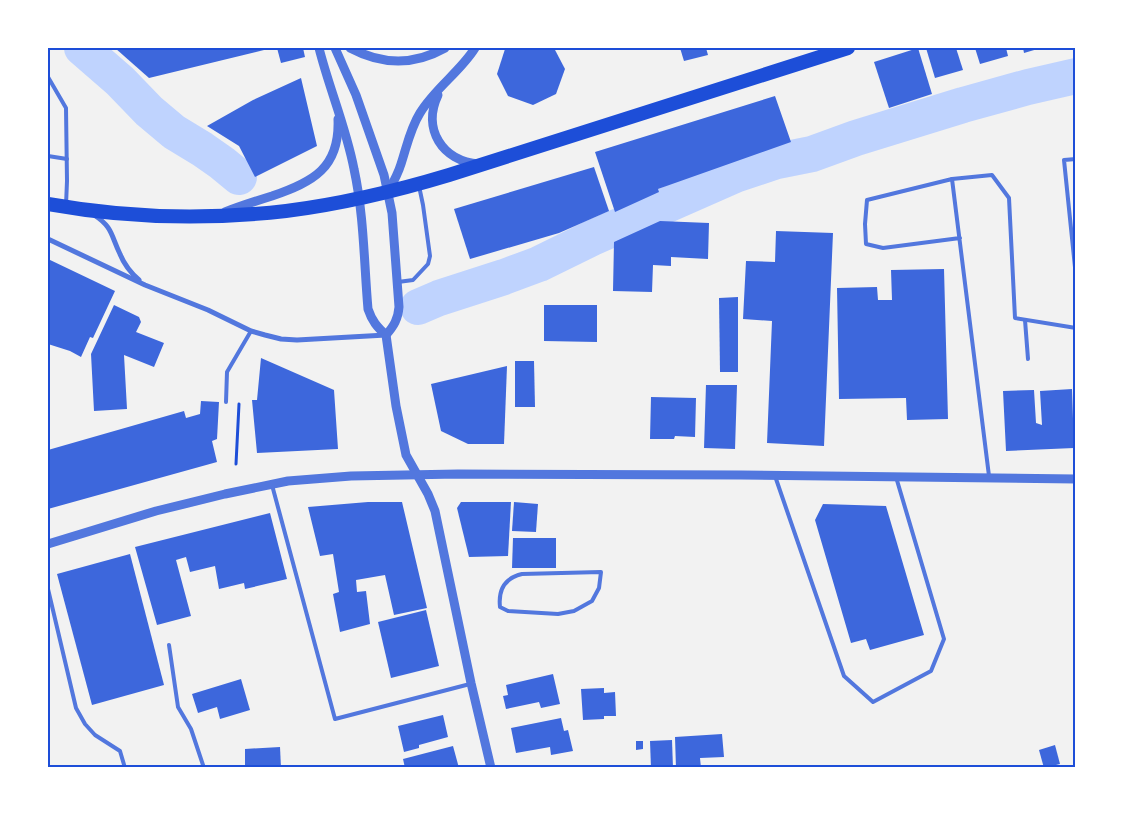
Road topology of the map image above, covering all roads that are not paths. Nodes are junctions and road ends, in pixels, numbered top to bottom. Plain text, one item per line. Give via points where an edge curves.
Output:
1 (319, 48) edge
2 (335, 48) edge
3 (350, 48) edge
4 (445, 48) edge
5 (475, 48) edge
6 (848, 48) edge
7 (48, 77) edge
8 (444, 84) junction
9 (337, 104) junction
10 (48, 156) edge
11 (67, 159) junction
12 (1076, 159) edge
13 (484, 164) junction
14 (952, 179) junction
15 (419, 184) junction
16 (388, 192) junction
17 (359, 199) junction
18 (48, 204) edge
19 (66, 207) junction
20 (83, 210) junction
21 (213, 216) junction
22 (960, 238) junction
23 (48, 239) edge
24 (1076, 277) edge
25 (398, 282) junction
26 (146, 285) junction
27 (1025, 320) junction
28 (1076, 328) edge
29 (250, 331) junction
30 (386, 335) junction
31 (1028, 359) dead end
32 (226, 402) dead end
33 (417, 475) junction
34 (775, 476) junction
35 (896, 477) junction
36 (989, 478) junction
37 (1076, 479) edge
38 (272, 485) junction
39 (48, 544) edge
40 (601, 572) joint
41 (48, 588) edge
42 (169, 645) dead end
43 (471, 683) junction
44 (125, 768) edge
45 (204, 768) edge
46 (491, 768) edge

1 - 9 street
2 - 16 street via 380,160
3 - 4 street via 374,58 402,61 426,57
5 - 8 street
6 - 13 highway
7 - 11 lane via 66,108
8 - 13 street via 432,112 438,141 458,159
8 - 16 street via 414,122 402,163
9 - 17 street
9 - 21 street via 334,150 315,177 289,190
10 - 11 lane
11 - 19 lane
12 - 24 lane via 1064,160
13 - 15 highway
14 - 22 lane
14 - 22 lane via 867,200 866,244 883,248
14 - 27 lane via 992,174 1009,198 1015,318
15 - 16 highway
15 - 25 lane via 430,256 428,264 413,280
16 - 17 highway
16 - 25 street
17 - 21 highway via 286,211
17 - 30 street via 368,310 371,319
18 - 19 highway
19 - 20 highway
20 - 21 highway
20 - 26 street via 109,227 125,264
22 - 36 lane
23 - 26 street
25 - 30 street via 398,317
26 - 29 street
27 - 28 lane
27 - 31 lane
29 - 30 street via 297,340
29 - 32 lane via 227,372
30 - 33 street via 406,455
33 - 34 street
33 - 38 street via 351,476
33 - 43 street via 435,511
34 - 35 street
34 - 35 lane via 844,676 873,702 931,671 944,638
35 - 36 street
36 - 37 street
38 - 39 street via 156,511
38 - 43 lane via 335,720
40 - 40 lane via 599,588 592,601 574,611 558,614 508,611 500,607 503,586 514,576
41 - 44 lane via 76,708 95,734 120,751
42 - 45 lane via 178,707 191,729
43 - 46 street

